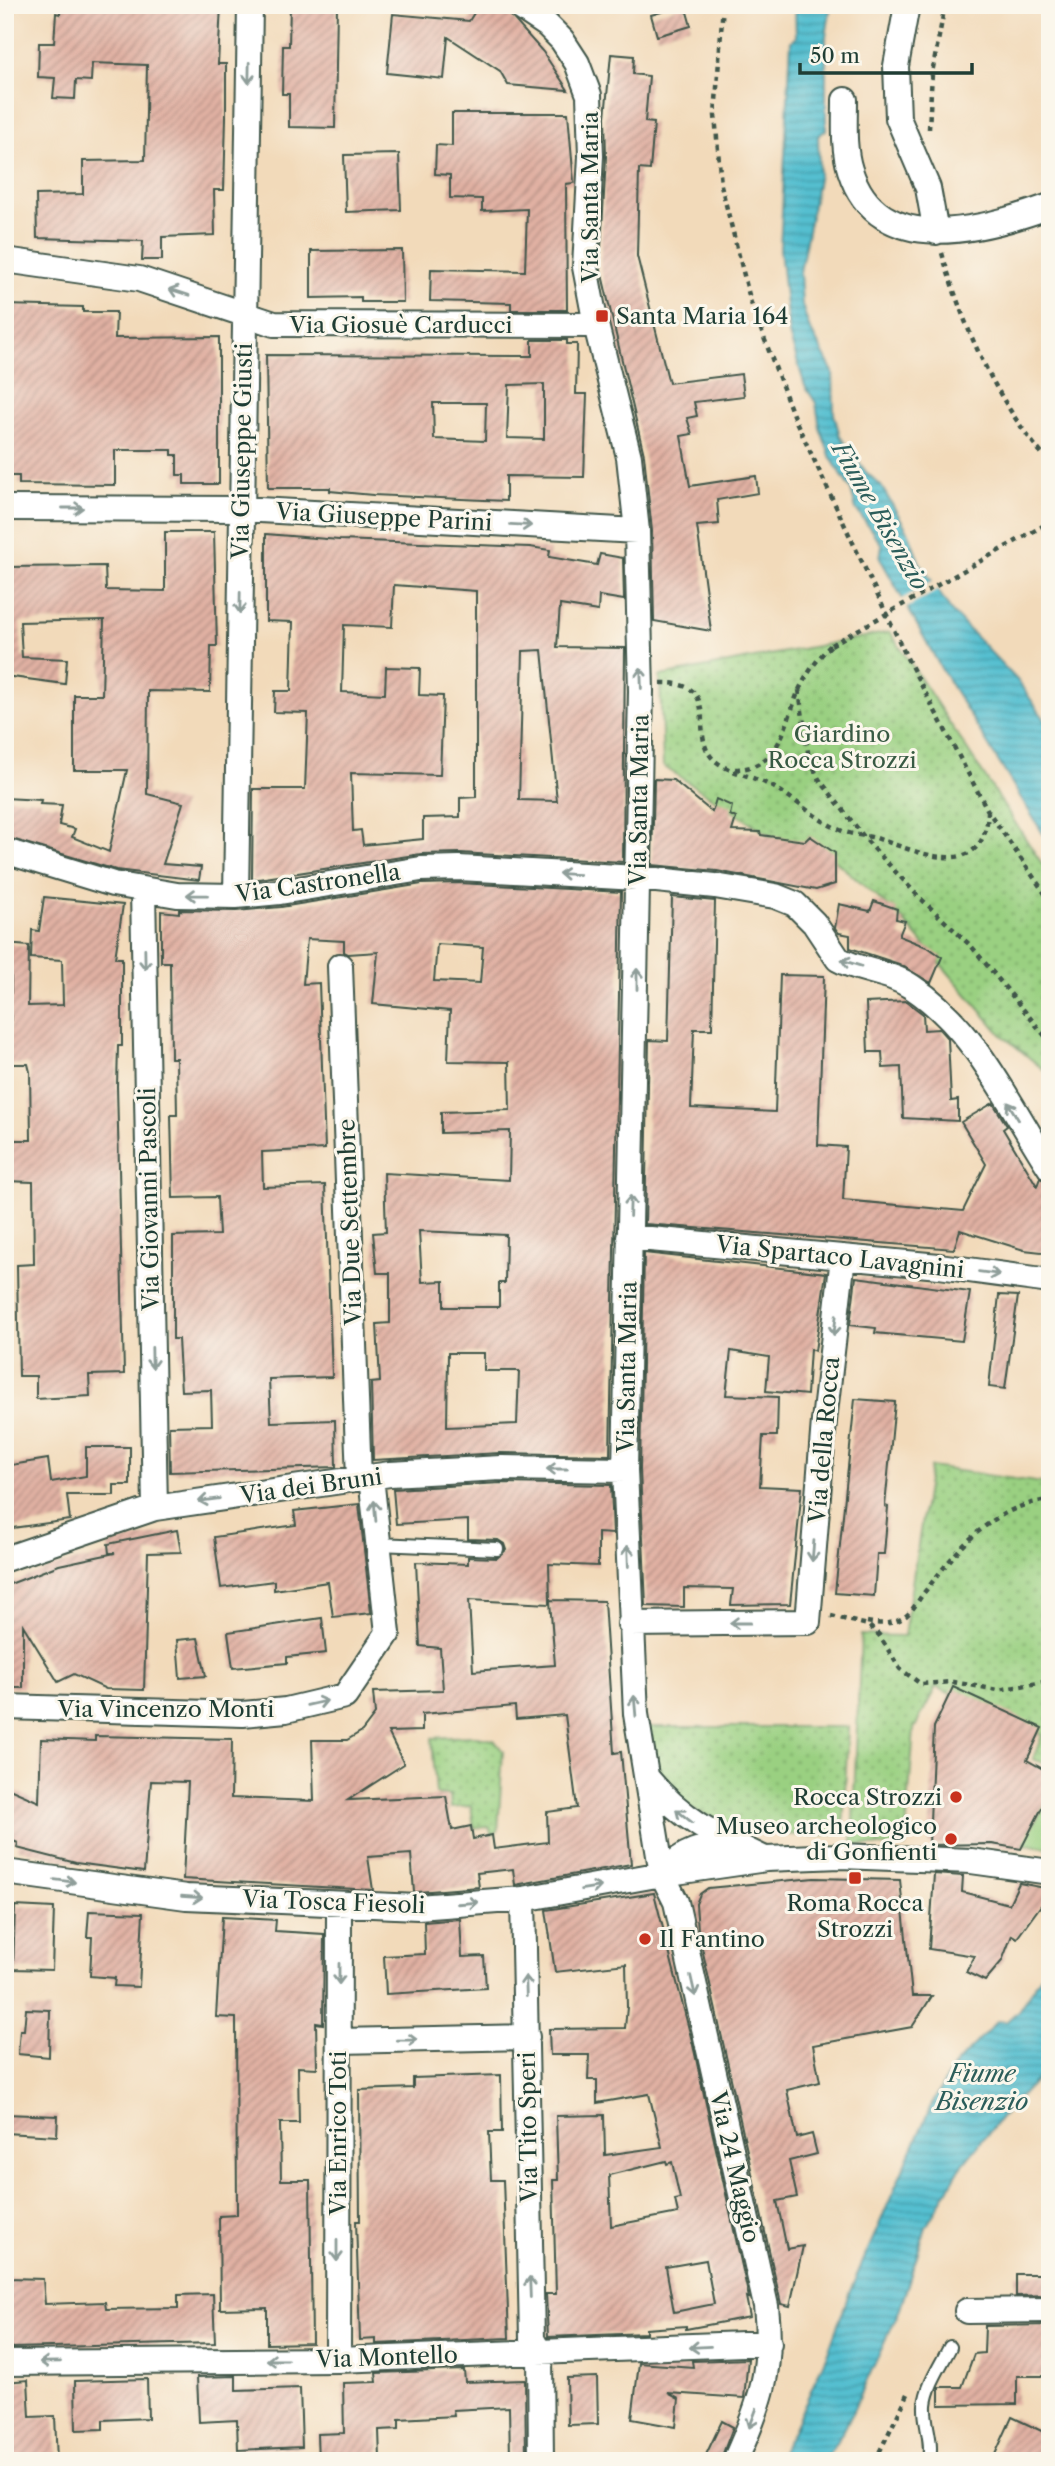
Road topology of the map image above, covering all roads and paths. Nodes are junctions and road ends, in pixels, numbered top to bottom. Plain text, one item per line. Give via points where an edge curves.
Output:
1 (250, 5) edge
2 (723, 5) edge
3 (907, 5) edge
4 (945, 5) edge
5 (519, 7) edge
6 (845, 100) dead end
7 (929, 139) dead end
8 (1050, 206) edge
9 (936, 232) junction
10 (5, 261) edge
11 (244, 314) junction
12 (596, 324) junction
13 (1050, 463) edge
14 (5, 508) edge
15 (241, 509) junction
16 (1050, 522) edge
17 (637, 531) junction
18 (641, 684) junction
19 (799, 690) junction
20 (731, 769) junction
21 (988, 811) junction
22 (861, 833) junction
23 (5, 851) edge
24 (637, 878) junction
25 (144, 891) junction
26 (236, 896) junction
27 (1050, 901) edge
28 (340, 966) dead end
29 (1050, 1042) edge
30 (1050, 1168) edge
31 (629, 1237) junction
32 (843, 1257) junction
33 (1050, 1281) edge
34 (625, 1470) junction
35 (365, 1478) junction
36 (1050, 1500) edge
37 (155, 1508) junction
38 (378, 1544) junction
39 (497, 1549) dead end
40 (5, 1559) edge
41 (809, 1617) junction
42 (859, 1621) junction
43 (630, 1624) junction
44 (1050, 1681) edge
45 (5, 1707) edge
46 (644, 1773) junction
47 (766, 1859) junction
48 (5, 1872) edge
49 (1050, 1872) edge
50 (662, 1874) junction
51 (523, 1899) junction
52 (339, 1906) junction
53 (527, 2037) junction
54 (339, 2041) junction
55 (1050, 2310) edge
56 (967, 2312) dead end
57 (769, 2343) junction
58 (950, 2347) dead end
59 (540, 2353) junction
60 (338, 2360) junction
61 (5, 2363) edge
62 (541, 2461) edge
63 (735, 2461) edge
64 (929, 2461) edge

1 -> 11 street, Via Giuseppe Giusti
2 - 21 path via 715,115 722,185 751,303 793,415 908,660
3 - 9 street via 896,66 898,118 928,188
4 - 7 path via 932,73
5 - 12 street, Via Santa Maria via 562,40 589,95 585,259
6 - 9 street via 849,167 862,196 885,218 909,229
8 - 9 street via 1007,221
9 - 13 path via 986,368 1015,419
11 -> 10 street, Via Giosuè Carducci via 139,279
11 - 12 street, Via Giosuè Carducci via 274,324
11 - 15 street, Via Giuseppe Giusti
12 - 17 street, Via Santa Maria via 629,457
14 -> 15 street, Via Giuseppe Parini
15 -> 17 street, Via Giuseppe Parini
15 -> 26 street, Via Giuseppe Giusti
16 - 19 path, bridge via 831,645 814,662
18 -> 17 street, Via Santa Maria
18 - 20 path via 673,683 690,688 703,710 707,751
18 - 24 street, Via Santa Maria
19 - 20 path via 783,740 768,758 746,769
19 - 22 path via 809,759
20 - 22 path via 768,784 842,831
21 - 22 path via 988,829 979,845 961,856 939,860
21 - 27 path
22 - 29 path via 972,947
23 - 25 street, Via Castronella
24 -> 26 street, Via Castronella via 421,869
30 -> 24 street, Via Castronella via 959,1027 910,986 883,972 838,959 795,904 761,893
31 -> 24 street, Via Santa Maria
26 -> 25 street, Via Castronella
25 -> 37 street, Via Giovanni Pascoli
28 - 35 street, Via Due Settembre
31 - 32 street, Via Spartaco Lavagnini
31 - 34 street, Via Santa Maria
32 -> 33 street, Via Spartaco Lavagnini
32 -> 41 street, Via della Rocca
34 -> 35 street, Via dei Bruni via 442,1469
43 -> 34 street, Via Santa Maria
35 -> 37 street, Via dei Bruni
38 -> 35 street, Via Vincenzo Monti
36 - 42 path via 1005,1513 975,1533 906,1616 880,1625
37 - 40 street, Via dei Bruni
38 - 39 lane
45 -> 38 street, Via Vincenzo Monti via 243,1713 286,1710 345,1696 388,1633
41 - 42 path
41 -> 43 street
42 - 44 path via 879,1635 900,1669 921,1684 953,1682 998,1690
46 -> 43 street, Via Santa Maria
47 -> 46 street via 699,1828
46 - 50 street, Via 24 Maggio
47 - 49 street via 840,1856 971,1861
47 - 50 street via 702,1847 684,1853
48 -> 52 street, Via Tosca Fiesoli via 186,1897
51 -> 50 street, Via Tosca Fiesoli
50 -> 57 street, Via 24 Maggio via 678,1913 761,2279
52 -> 51 street, Via Tosca Fiesoli via 418,1907
53 -> 51 street, Via Tito Speri
52 -> 54 street, Via Enrico Toti
54 -> 53 street
59 -> 53 street, Via Tito Speri via 532,2339
54 -> 60 street, Via Enrico Toti
55 - 56 street
57 -> 59 street, Via Montello
57 -> 63 street, Via 24 Maggio via 762,2394
58 - 64 lane via 925,2406 932,2444
59 - 60 street, Via Montello
59 - 62 street, Via Tito Speri
60 -> 61 street, Via Montello

